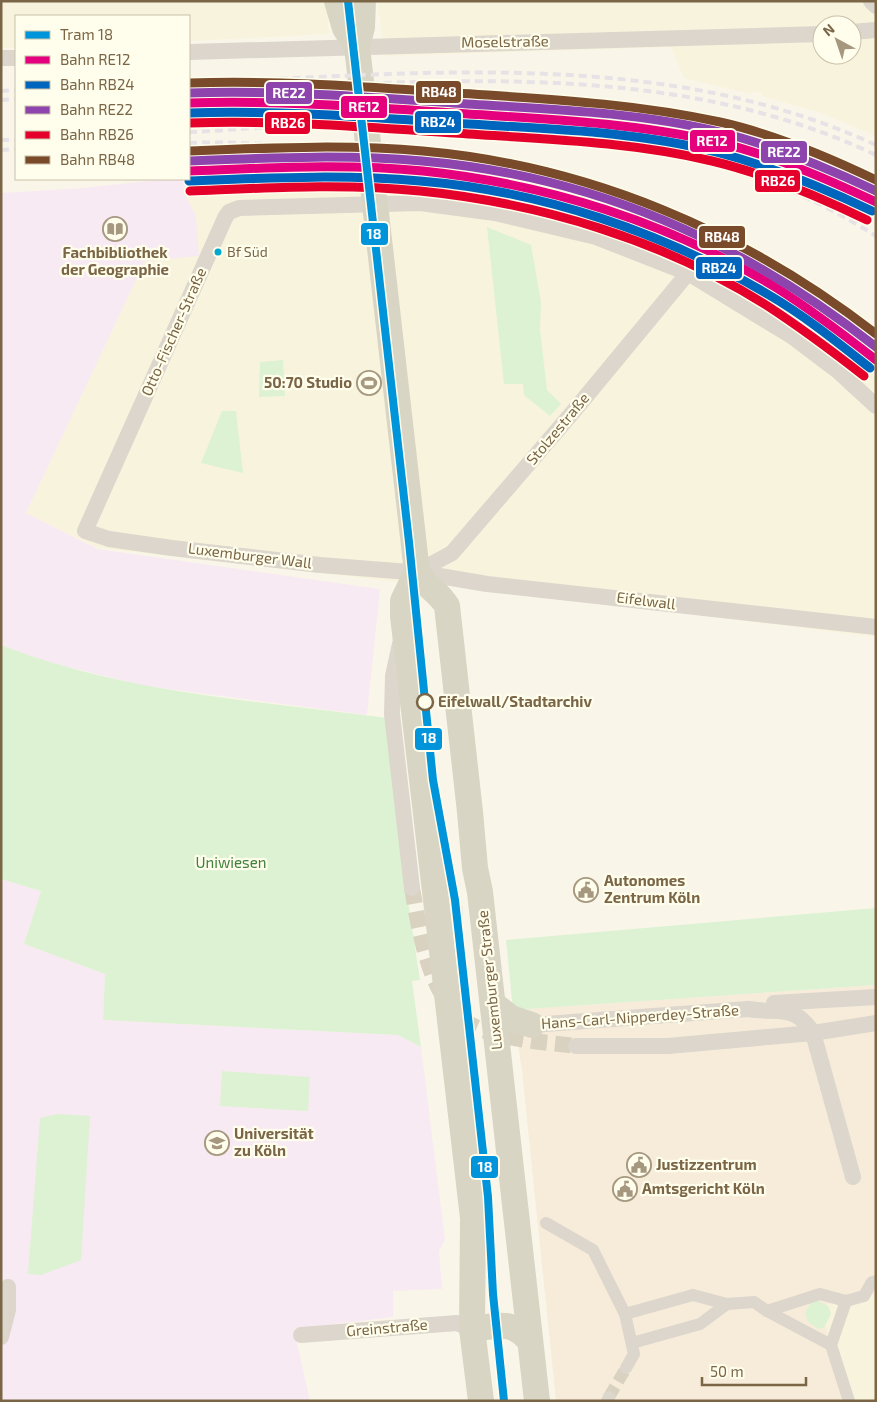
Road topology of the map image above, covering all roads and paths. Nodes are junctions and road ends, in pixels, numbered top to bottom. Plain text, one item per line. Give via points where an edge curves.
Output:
1 (337, 1) edge
2 (363, 1) edge
3 (871, 1) edge
4 (876, 6) edge
5 (876, 30) edge
6 (862, 31) edge
7 (812, 34) edge
8 (357, 47) junction
9 (190, 52) edge
10 (1, 58) edge
11 (15, 58) edge
12 (374, 203) junction
13 (688, 273) junction
14 (876, 406) edge
15 (85, 531) joint
16 (417, 572) junction
17 (404, 627) junction
18 (876, 627) edge
19 (412, 888) tunnel mouth
20 (876, 997) edge
21 (493, 1004) junction
22 (748, 1009) junction
23 (794, 1013) junction
24 (872, 1023) edge
25 (532, 1025) junction
26 (813, 1033) junction
27 (576, 1046) tunnel mouth
28 (499, 1053) junction
29 (853, 1178) dead end
30 (546, 1223) dead end
31 (876, 1282) edge
32 (8, 1287) dead end
33 (846, 1301) junction
34 (727, 1304) junction
35 (767, 1311) junction
36 (625, 1314) junction
37 (472, 1329) junction
38 (301, 1335) dead end
39 (1, 1337) edge
40 (530, 1341) junction
41 (632, 1343) junction
42 (831, 1344) junction
43 (626, 1368) tunnel mouth
44 (481, 1401) edge
45 (537, 1401) edge
46 (849, 1401) edge

1 - 8 main road via 345,28
2 - 8 main road
3 - 4 street
5 - 6 street
7 - 8 street, Moselstraße
8 - 9 street, Moselstraße
8 - 12 main road
10 - 11 street
12 - 13 street, Otto-Fischer-Straße via 429,204 495,213 596,237
12 - 15 street, Otto-Fischer-Straße via 242,208 227,214
12 - 16 main road
13 - 14 street, Otto-Fischer-Straße via 793,337 838,371
13 - 16 street, Stolzestraße via 452,553
15 - 16 street, Luxemburger Wall via 109,539 172,548
16 - 17 main road via 403,601
16 - 18 street, Eifelwall via 487,584
16 - 21 main road, Luxemburger Straße via 442,596 447,606 474,868 480,892
17 - 19 street via 391,695
17 - 37 main road via 473,1218
20 - 22 street, Hans-Carl-Nipperdey-Straße via 762,1003
21 - 25 main road via 511,1018
21 - 28 main road, Luxemburger Straße
22 - 23 street, Hans-Carl-Nipperdey-Straße via 781,1009
22 - 25 street, Hans-Carl-Nipperdey-Straße
23 - 24 street, Hans-Carl-Nipperdey-Straße via 826,1023
23 - 26 street
24 - 26 street, Hans-Carl-Nipperdey-Straße
25 - 28 main road via 513,1035
26 - 27 street, Hans-Carl-Nipperdey-Straße via 668,1046
26 - 29 street
28 - 40 main road, Luxemburger Straße
30 - 36 street via 592,1250
31 - 33 street via 872,1282 864,1296
32 - 39 street via 8,1310
33 - 35 street via 820,1294
33 - 42 street
34 - 35 street via 754,1302
34 - 36 street via 693,1295
34 - 41 street via 700,1324
35 - 42 street
36 - 41 street
37 - 38 street, Greinstraße via 457,1323
37 - 40 main road via 509,1324 521,1329
37 - 44 main road
40 - 45 main road, Luxemburger Straße
41 - 43 street via 634,1354
42 - 46 street

